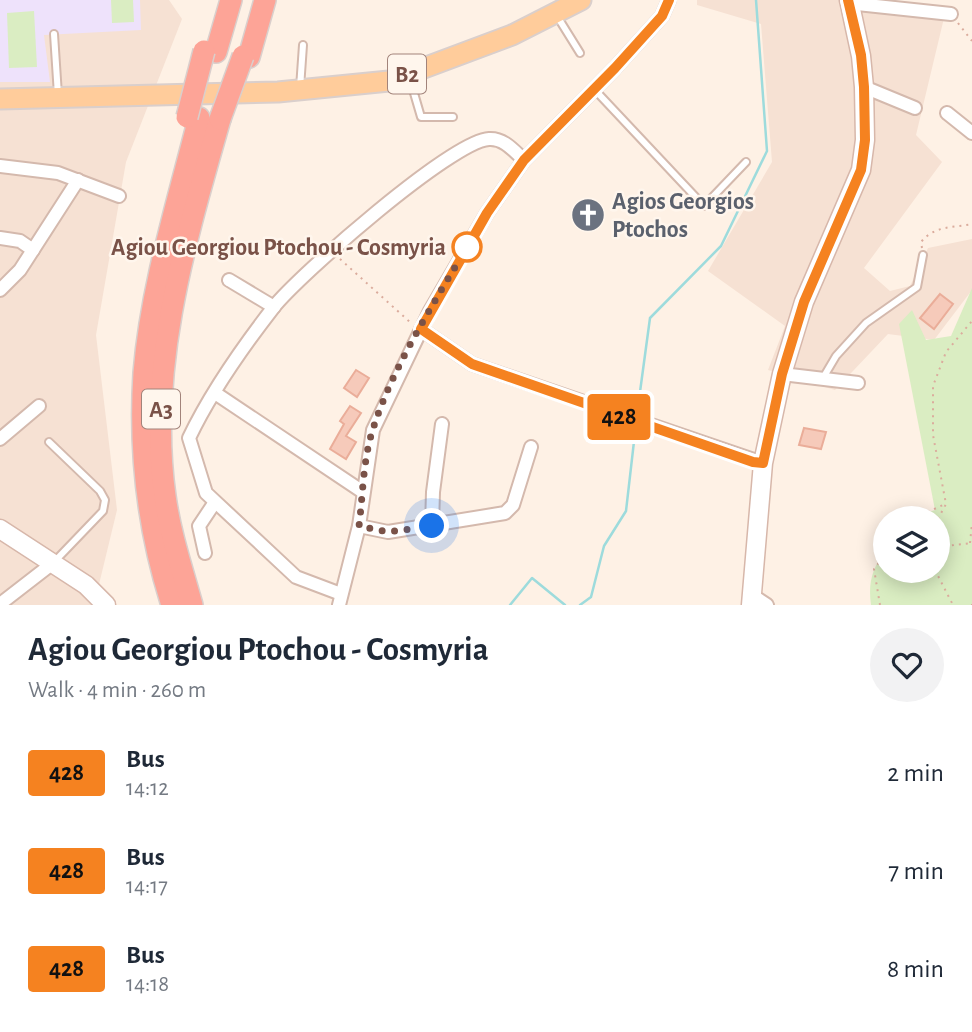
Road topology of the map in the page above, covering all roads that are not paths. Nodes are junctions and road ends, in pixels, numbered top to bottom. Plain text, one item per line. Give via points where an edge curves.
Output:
1 (216, 0) edge
2 (231, 0) edge
3 (251, 0) edge
4 (264, 0) edge
5 (581, 0) edge
6 (669, 0) edge
7 (848, 1) edge
8 (923, 6) edge
9 (556, 14) junction
10 (951, 14) road end
11 (54, 34) dead end
12 (303, 45) dead end
13 (580, 53) dead end
14 (230, 54) junction
15 (408, 74) junction
16 (864, 87) junction
17 (594, 89) junction
18 (300, 90) junction
19 (58, 97) junction
20 (0, 99) edge
21 (915, 108) dead end
22 (947, 113) dead end
23 (453, 117) dead end
24 (209, 119) junction
25 (972, 133) edge
26 (524, 160) junction
27 (746, 162) dead end
28 (0, 166) edge
29 (78, 180) junction
30 (119, 196) dead end
31 (0, 238) edge
32 (33, 250) junction
33 (923, 255) road end
34 (229, 280) dead end
35 (0, 290) edge
36 (274, 307) junction
37 (421, 329) junction
38 (782, 374) junction
39 (822, 379) junction
40 (858, 383) dead end
41 (215, 393) junction
42 (39, 406) dead end
43 (442, 424) dead end
44 (0, 439) edge
45 (48, 442) dead end
46 (531, 447) dead end
47 (763, 463) junction
48 (363, 492) junction
49 (215, 502) junction
50 (161, 526) junction
51 (359, 526) junction
52 (432, 526) junction
53 (0, 529) edge
54 (205, 553) dead end
55 (53, 563) junction
56 (340, 599) edge
57 (757, 602) edge
58 (0, 604) edge
59 (106, 605) edge
60 (172, 605) edge
61 (192, 605) edge

1 - 14 highway
2 - 14 highway, A3
3 - 14 highway, A3
4 - 14 highway
5 - 9 main road, B2
6 - 17 street via 662,16
7 - 8 street
7 - 16 main road
8 - 10 street
9 - 13 lane
9 - 15 main road, B2
11 - 19 lane
12 - 18 lane
14 - 24 highway
14 - 24 highway, A3
15 - 18 main road, B2 via 389,81
15 - 23 lane via 421,117
16 - 21 street
16 - 38 main road via 861,170 804,302
17 - 26 street
17 - 27 lane via 704,206
18 - 19 main road, B2
19 - 20 main road, B2
22 - 25 street
24 - 50 highway via 172,372
24 - 50 highway, A3 via 157,291 144,372 143,446
26 - 36 street via 504,142 484,140 438,164 301,278
26 - 37 street via 487,213
28 - 29 street via 30,167
29 - 30 street
29 - 32 street
31 - 32 street via 20,241
32 - 35 street
33 - 39 lane via 917,287 866,323
34 - 36 street
36 - 41 street
37 - 47 street via 472,364
37 - 48 street via 373,430
38 - 39 street
38 - 47 main road
39 - 40 street
41 - 48 street
41 - 49 street via 189,438 205,493
42 - 44 street
43 - 52 street
45 - 55 lane via 105,500 103,511
46 - 52 street via 513,505 505,513
47 - 57 main road
48 - 51 street
49 - 54 street via 199,526
49 - 56 street via 296,577
50 - 60 highway, A3
50 - 61 highway, A3
51 - 52 street via 388,532
51 - 56 street
53 - 55 main road
55 - 58 street
55 - 59 main road via 86,584

